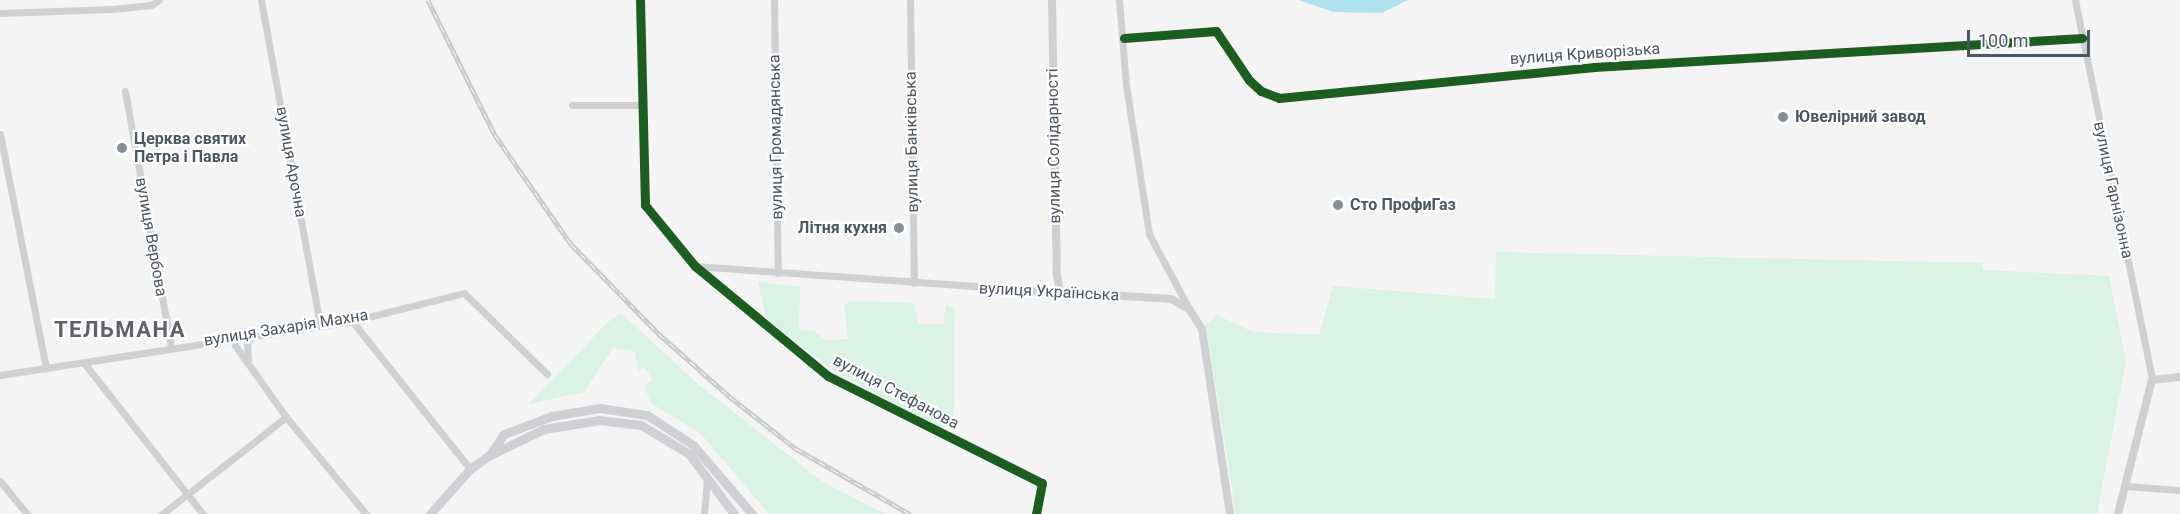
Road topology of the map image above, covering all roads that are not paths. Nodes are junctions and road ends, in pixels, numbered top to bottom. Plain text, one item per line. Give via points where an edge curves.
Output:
1 (159, 0) edge
2 (261, 0) edge
3 (640, 0) edge
4 (774, 0) edge
5 (910, 0) edge
6 (1052, 0) edge
7 (1119, 0) edge
8 (2075, 0) edge
9 (0, 13) edge
10 (1124, 38) junction
11 (2082, 38) junction
12 (125, 92) dead end
13 (572, 105) dead end
14 (643, 105) junction
15 (0, 134) edge
16 (695, 266) junction
17 (778, 273) junction
18 (914, 283) junction
19 (1060, 292) junction
20 (1189, 309) junction
21 (352, 321) junction
22 (320, 324) junction
23 (255, 333) junction
24 (229, 337) junction
25 (171, 346) junction
26 (249, 361) junction
27 (84, 363) junction
28 (46, 369) junction
29 (547, 374) dead end
30 (0, 375) edge
31 (2180, 377) edge
32 (2152, 380) junction
33 (286, 417) junction
34 (488, 456) junction
35 (470, 469) junction
36 (0, 481) edge
37 (707, 482) junction
38 (2125, 486) junction
39 (2180, 490) edge
40 (185, 492) junction
41 (27, 514) edge
42 (162, 514) edge
43 (203, 514) edge
44 (366, 514) edge
45 (430, 514) edge
46 (704, 514) edge
47 (734, 514) edge
48 (752, 514) edge
49 (1036, 514) edge
50 (1230, 514) edge
51 (2118, 514) edge

1 - 9 street via 151,5 119,8
2 - 22 street, вулиця Арочна
3 - 14 street
4 - 17 street, вулиця Громадянська
5 - 18 street, вулиця Банківська
6 - 19 street, вулиця Солідарності
7 - 10 street
8 - 11 street, вулиця Гарнізонна
10 - 11 street, вулиця Криворізька via 1216,31 1249,80 1261,91 1279,98 1594,67
10 - 20 street via 1125,86 1149,234
11 - 32 street, вулиця Гарнізонна
12 - 25 street, вулиця Вербова
13 - 14 street
14 - 16 street via 645,205
15 - 28 street
16 - 17 street, вулиця Українська
16 - 49 street, вулиця Стефанова via 828,376 1042,483
17 - 18 street, вулиця Українська
18 - 19 street, вулиця Українська
19 - 20 street, вулиця Українська via 1171,299
20 - 50 street via 1202,329
21 - 22 street, вулиця Захарія Махна
21 - 29 street, вулиця Захарія Махна via 464,293
21 - 35 street
22 - 23 street, вулиця Захарія Махна
23 - 24 street, вулиця Захарія Махна
23 - 26 street via 247,344
24 - 25 street, вулиця Захарія Махна
24 - 26 street
25 - 27 street, вулиця Захарія Махна
26 - 33 street
27 - 28 street, вулиця Захарія Махна
27 - 40 street
28 - 30 street, вулиця Захарія Махна
31 - 32 street
32 - 38 street
33 - 40 street
33 - 44 street
34 - 35 main road
34 - 37 main road via 544,429 610,421 641,425 688,454
34 - 48 main road via 504,434 552,416 600,408 647,415 693,445
35 - 45 main road
36 - 41 street
37 - 46 street
37 - 47 main road
38 - 39 street
38 - 51 street
40 - 42 street
40 - 43 street

